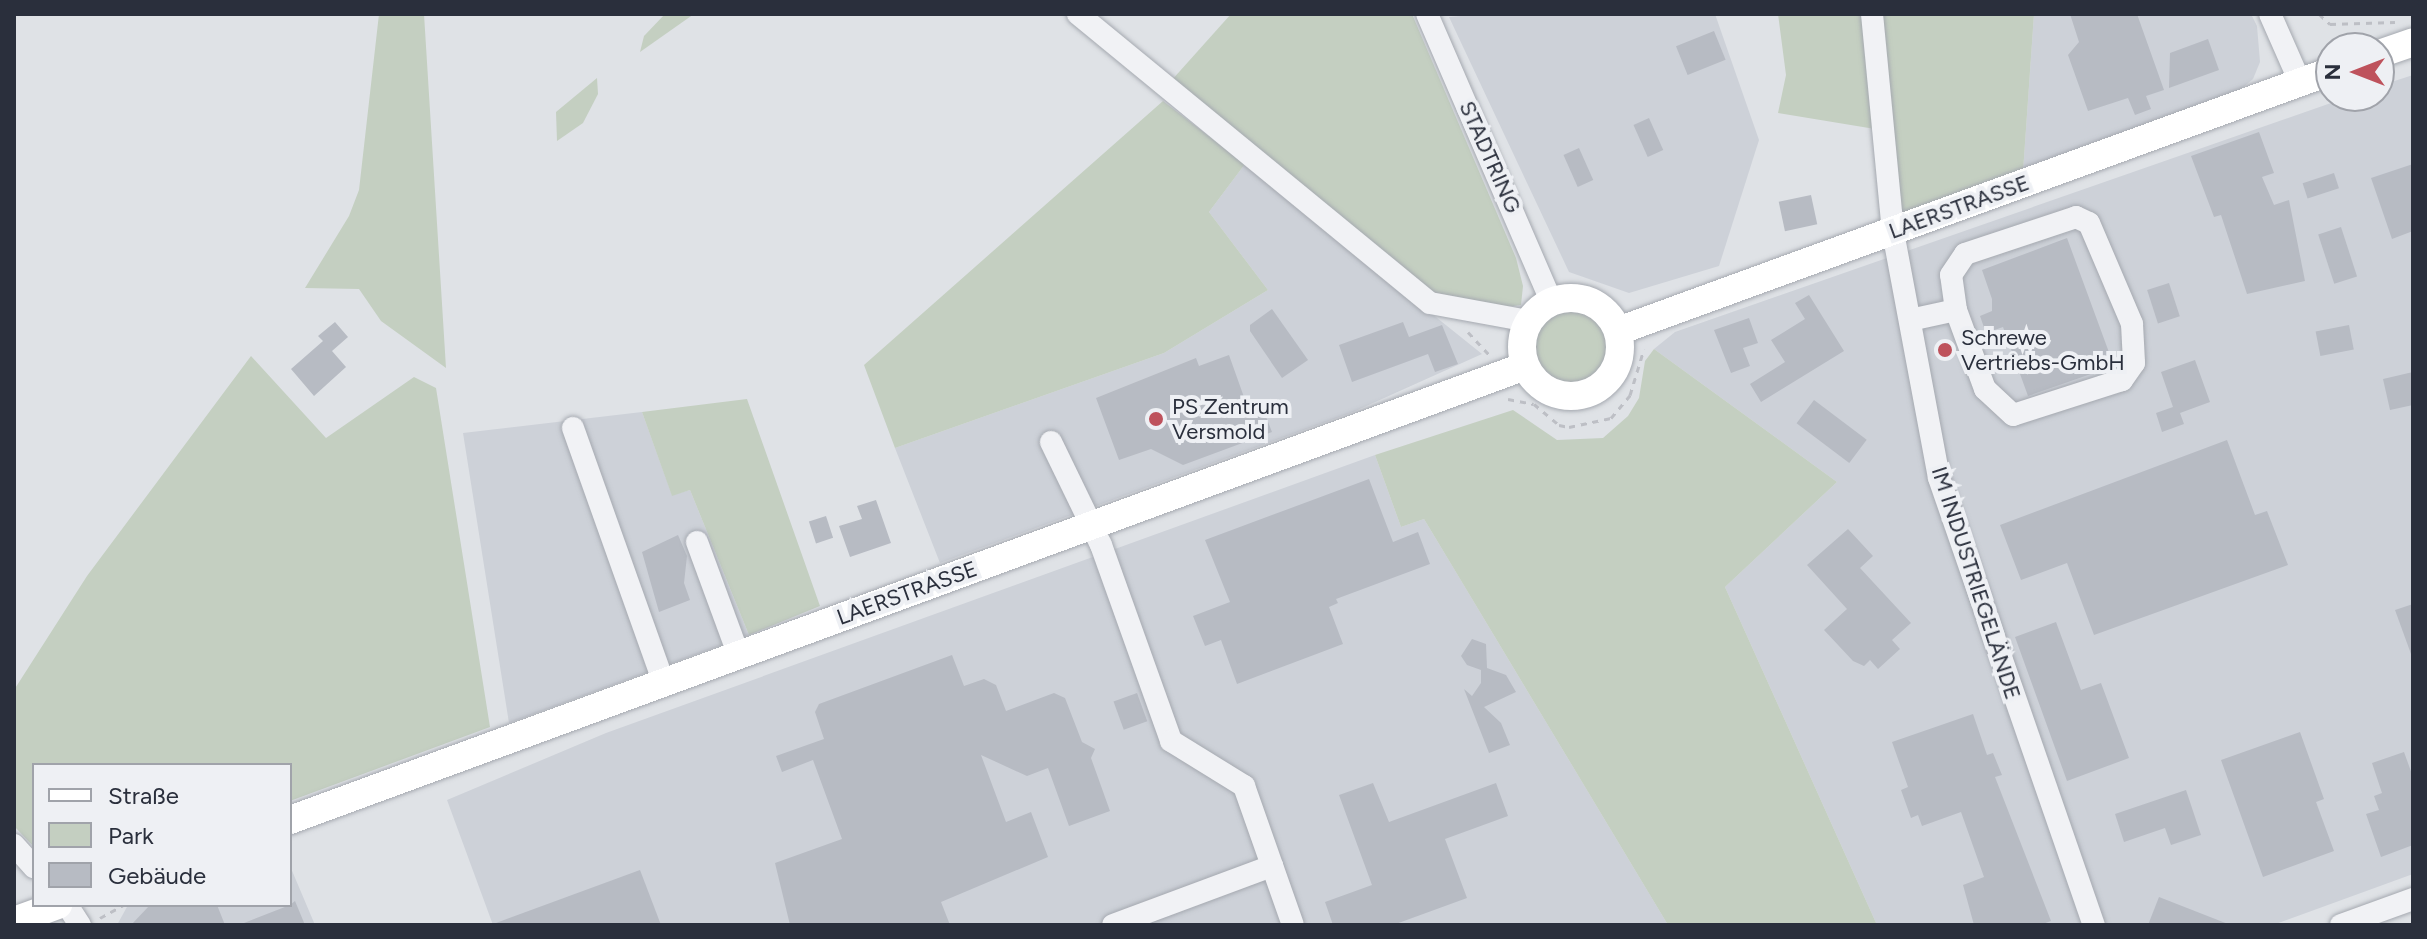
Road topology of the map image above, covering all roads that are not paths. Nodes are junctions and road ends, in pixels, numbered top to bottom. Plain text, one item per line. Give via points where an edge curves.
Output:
1 (1078, 14) edge
2 (1427, 14) edge
3 (1872, 14) edge
4 (2270, 14) edge
5 (2315, 77) edge
6 (2300, 82) junction
7 (1893, 232) junction
8 (1551, 301) junction
9 (1956, 310) junction
10 (1910, 320) junction
11 (1528, 321) junction
12 (1618, 331) junction
13 (1525, 366) junction
14 (573, 428) dead end
15 (1051, 442) dead end
16 (1093, 525) junction
17 (697, 542) dead end
18 (739, 656) junction
19 (664, 684) junction
20 (292, 819) edge
21 (14, 845) edge
22 (32, 865) edge
23 (1272, 866) junction
24 (2413, 899) edge
25 (52, 907) edge
26 (69, 907) edge
27 (14, 921) edge
28 (87, 923) edge
29 (1113, 925) edge
30 (1293, 925) edge
31 (2094, 925) edge
32 (2341, 925) edge

1 - 11 street via 1430,303
2 - 8 street, STADTRING
3 - 7 street, IM INDUSTRIEGELÄNDE
4 - 6 street
5 - 6 main road, LAERSTRASSE
6 - 7 main road, LAERSTRASSE
7 - 10 street, IM INDUSTRIEGELÄNDE
7 - 12 main road, LAERSTRASSE
8 - 11 main road
8 - 12 main road via 1593,302
9 - 9 street via 1951,275 1965,254 2068,217 2082,219 2089,223 2132,324 2134,363 2122,380 2013,415 1985,389
9 - 10 street
10 - 31 street, IM INDUSTRIEGELÄNDE via 1939,478
11 - 13 main road via 1522,342
12 - 13 main road via 1614,372 1594,391 1564,397 1547,391
13 - 16 main road, LAERSTRASSE via 1502,388
14 - 19 street
15 - 16 street
16 - 18 main road, LAERSTRASSE
16 - 23 street via 1171,741 1244,786
17 - 18 street
18 - 19 main road, LAERSTRASSE
19 - 20 main road, LAERSTRASSE
21 - 22 street
23 - 29 street
23 - 30 street
24 - 32 street
25 - 27 main road
26 - 28 street

